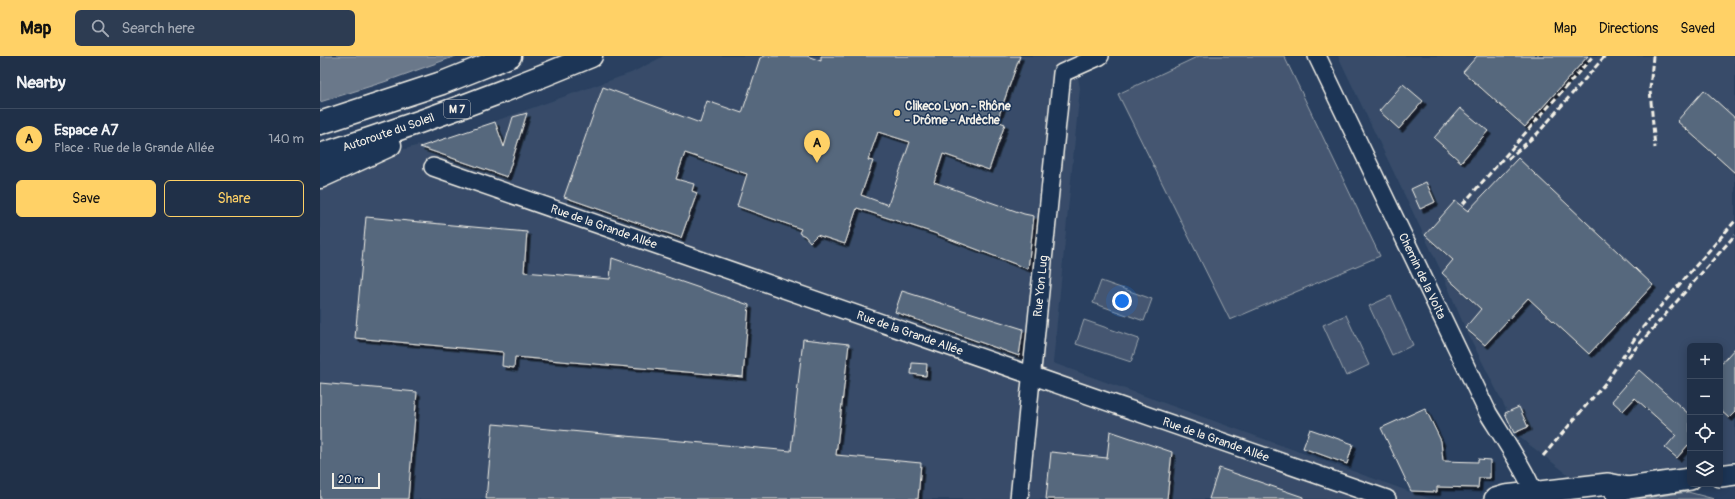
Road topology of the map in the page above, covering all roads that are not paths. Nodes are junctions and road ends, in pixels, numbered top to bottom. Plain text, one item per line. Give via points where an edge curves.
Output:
1 (510, 56) edge
2 (591, 56) edge
3 (1100, 56) edge
4 (1317, 56) edge
5 (517, 87) junction
6 (320, 123) edge
7 (320, 155) edge
8 (433, 166) dead end
9 (320, 177) edge
10 (1031, 376) junction
11 (1735, 474) edge
12 (1723, 476) edge
13 (1687, 480) edge
14 (1628, 488) junction
15 (1534, 496) edge
16 (1019, 499) edge
17 (1387, 499) edge
18 (1495, 499) edge
19 (1598, 499) edge

1 - 6 highway, M 7 via 442,83
2 - 5 highway, Autoroute du Soleil / M 7
3 - 10 street, Rue Yon Lug via 1062,73
4 - 15 street, Chemin de la Volta via 1488,413
5 - 7 highway, Autoroute du Soleil / M 7 via 385,135
5 - 9 highway
8 - 10 street, Rue de la Grande Allée
10 - 16 street, Rue Yon Lug
10 - 17 street, Rue de la Grande Allée
11 - 12 street
13 - 14 street
14 - 15 street via 1608,484
14 - 19 street
15 - 18 street

